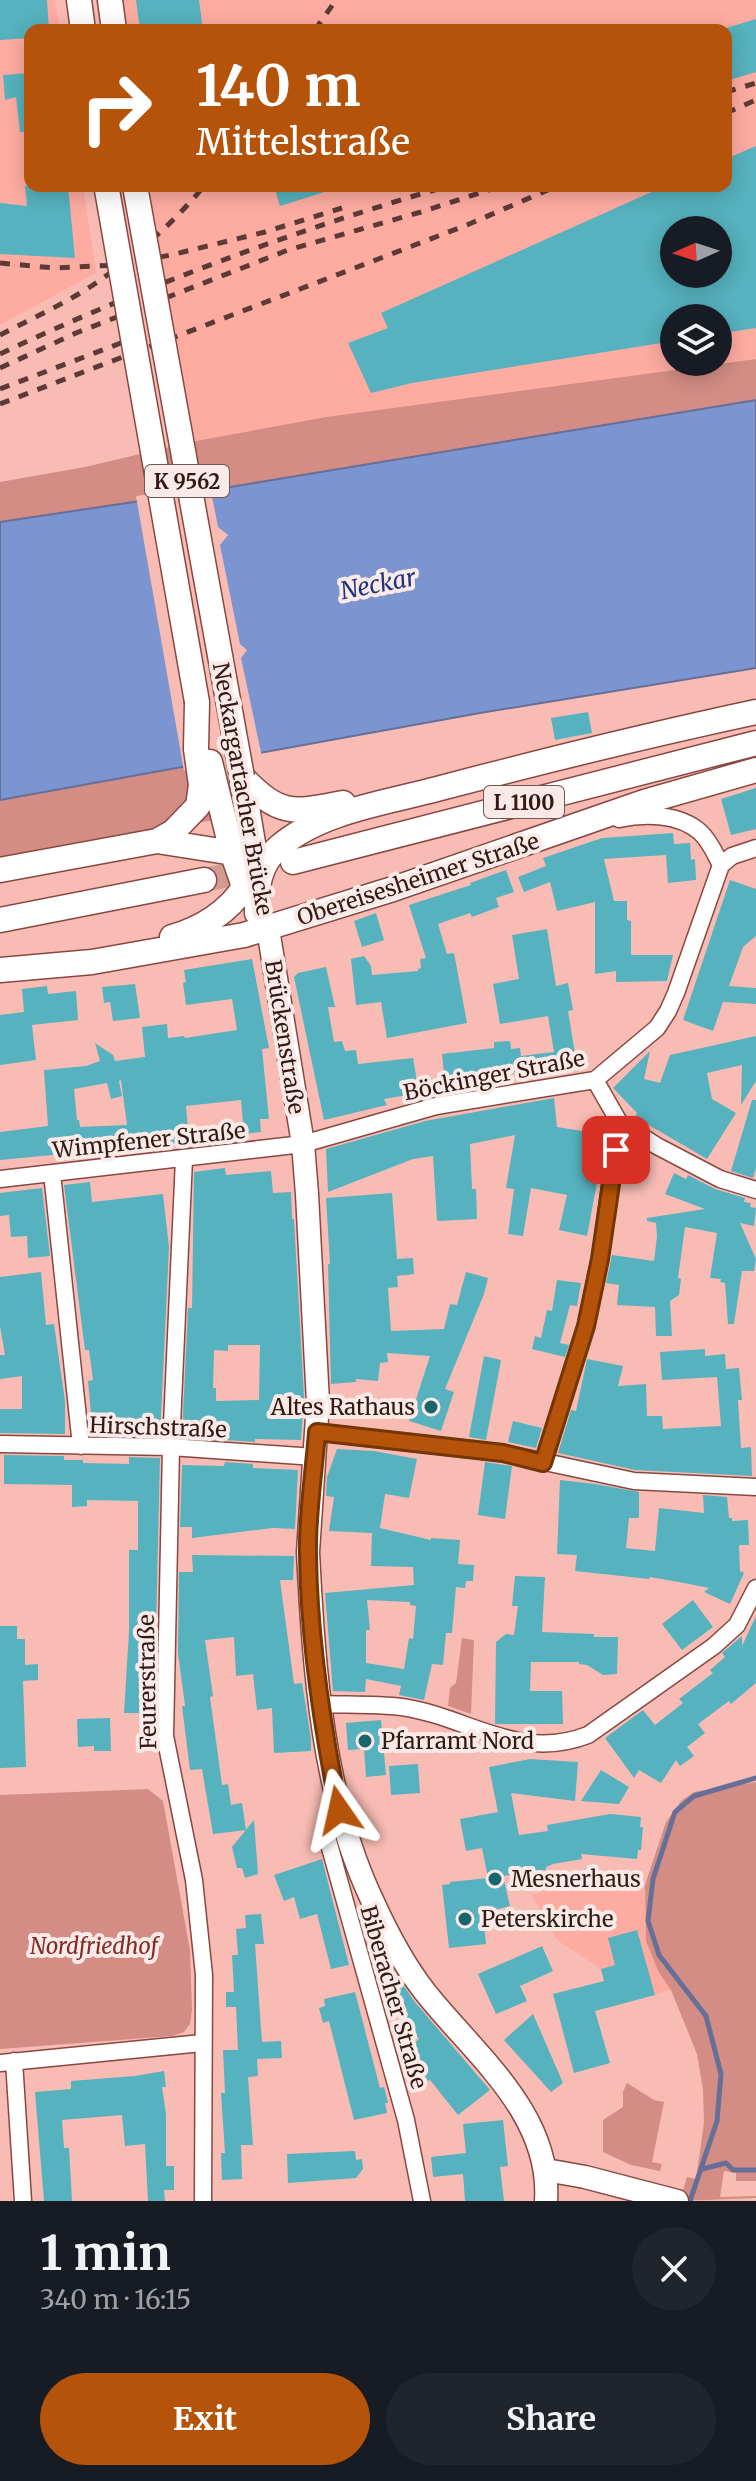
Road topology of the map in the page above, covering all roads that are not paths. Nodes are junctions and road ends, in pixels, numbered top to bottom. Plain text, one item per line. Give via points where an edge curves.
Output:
1 (79, 0) edge
2 (110, 0) edge
3 (82, 24) edge
4 (113, 24) edge
5 (108, 192) edge
6 (136, 192) edge
7 (756, 712) edge
8 (756, 743) edge
9 (756, 770) edge
10 (498, 773) junction
11 (242, 777) junction
12 (208, 784) junction
13 (555, 834) junction
14 (157, 841) junction
15 (756, 848) edge
16 (232, 852) junction
17 (293, 862) dead end
18 (721, 865) junction
19 (0, 870) edge
20 (253, 874) junction
21 (204, 880) tunnel mouth
22 (0, 920) edge
23 (262, 921) junction
24 (5, 970) edge
25 (595, 1080) junction
26 (619, 1122) junction
27 (303, 1144) junction
28 (184, 1159) junction
29 (52, 1173) junction
30 (0, 1179) edge
31 (756, 1190) edge
32 (317, 1432) junction
33 (0, 1444) edge
34 (81, 1446) junction
35 (171, 1447) junction
36 (315, 1457) junction
37 (543, 1463) junction
38 (756, 1487) edge
39 (756, 1588) edge
40 (321, 1704) junction
41 (339, 1810) junction
42 (202, 2043) junction
43 (7, 2062) edge
44 (546, 2170) junction
45 (23, 2201) edge
46 (203, 2201) edge
47 (422, 2201) edge
48 (546, 2201) edge
49 (677, 2201) edge

1 - 3 main road
2 - 4 main road
5 - 12 main road, Neckargartacher Brücke / K 9562, bridge
6 - 11 main road, Neckargartacher Brücke / K 9562, bridge
7 - 10 main road
8 - 17 main road, L 1100
9 - 13 main road
10 - 11 main road via 290,809 277,807
10 - 20 main road via 303,829
11 - 20 main road, Neckargartacher Brücke / K 9562
12 - 14 main road via 191,815
12 - 16 main road, Neckargartacher Brücke / K 9562
13 - 18 street, Obereisesheimer Straße via 648,815 685,823 700,833
13 - 23 main road, Obereisesheimer Straße via 393,889
14 - 16 main road
14 - 19 main road
15 - 18 street
16 - 20 main road
18 - 25 street, Böckinger Straße via 668,1011 657,1028
20 - 23 main road, Neckargartacher Brücke / K 9562
20 - 24 main road via 215,918 198,928
21 - 22 main road
23 - 24 main road, Obereisesheimer Straße via 172,949
23 - 27 main road, Brückenstraße / K 9562
25 - 26 street
25 - 27 street, Böckinger Straße via 436,1106
26 - 31 street via 720,1179
26 - 37 street via 586,1326
27 - 28 street, Wimpfener Straße
27 - 32 main road, K 9562
28 - 29 street, Wimpfener Straße
28 - 35 street, Feurerstraße
29 - 30 street, Wimpfener Straße
29 - 34 street
32 - 36 main road, K 9562
32 - 37 street via 503,1453
33 - 34 street, Hirschstraße
34 - 35 street, Hirschstraße
35 - 36 street, Hirschstraße
35 - 42 street, Feurerstraße via 165,1736 194,1880 204,1975
36 - 40 main road, K 9562 via 308,1552
37 - 38 street via 634,1481
39 - 40 street via 737,1625 714,1646 588,1735 567,1743 513,1742 401,1707
40 - 41 main road, K 9562
41 - 44 main road, K 9562 via 393,1942 423,1989 529,2121
41 - 47 street, Biberacher Straße via 328,1819 327,1837 406,2120
42 - 43 street
42 - 46 street, Feurerstraße
43 - 45 street
44 - 48 main road, K 9562
44 - 49 main road

